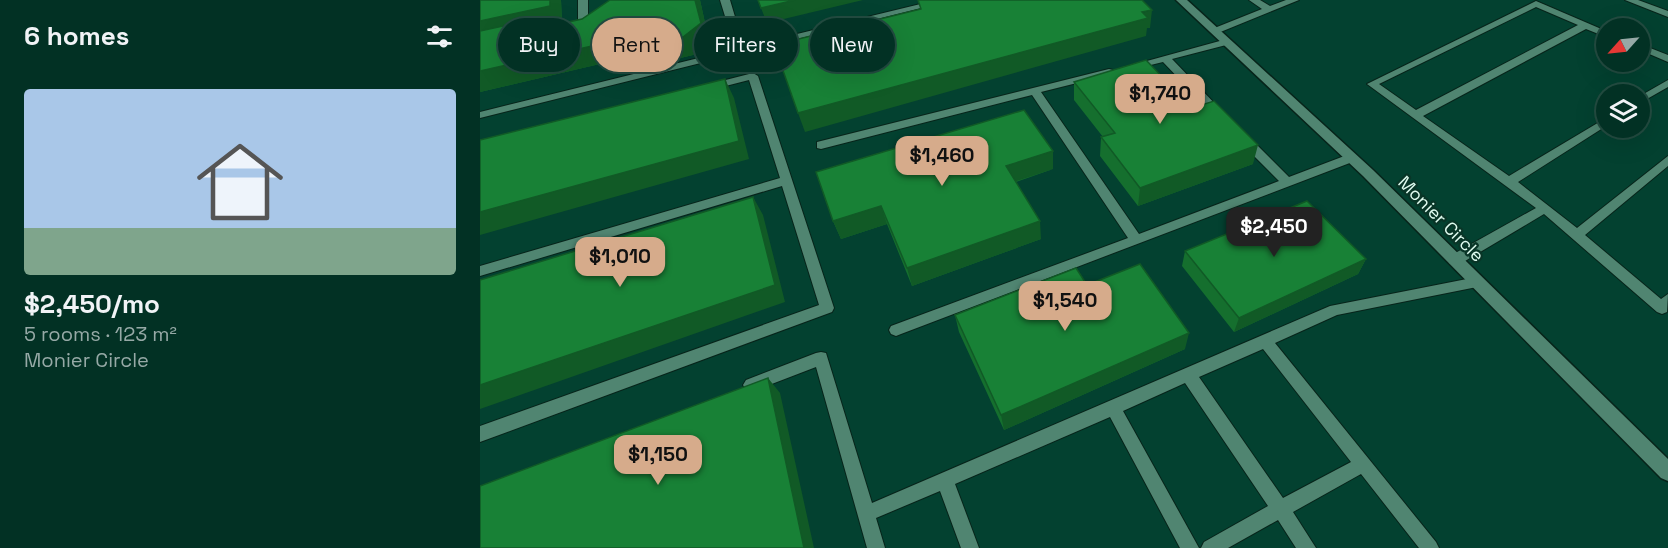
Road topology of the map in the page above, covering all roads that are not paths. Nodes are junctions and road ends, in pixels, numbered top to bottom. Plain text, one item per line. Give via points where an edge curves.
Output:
1 (583, 0) edge
2 (725, 0) edge
3 (948, 0) edge
4 (1181, 0) edge
5 (1254, 0) edge
6 (1294, 0) edge
7 (1629, 0) edge
8 (1270, 10) junction
9 (1668, 14) edge
10 (730, 18) edge
11 (580, 25) edge
12 (1586, 25) junction
13 (1596, 30) edge
14 (1215, 31) junction
15 (798, 37) edge
16 (1227, 42) junction
17 (1650, 52) edge
18 (1165, 58) junction
19 (1668, 59) edge
20 (694, 62) edge
21 (1668, 83) edge
22 (696, 91) edge
23 (1035, 91) junction
24 (1650, 94) edge
25 (1215, 110) edge
26 (480, 115) edge
27 (1416, 115) junction
28 (1596, 127) edge
29 (1238, 133) edge
30 (820, 145) dead end
31 (1351, 158) junction
32 (1668, 160) edge
33 (786, 180) junction
34 (1286, 181) junction
35 (1509, 182) junction
36 (1545, 208) junction
37 (1576, 235) junction
38 (1136, 240) junction
39 (1455, 260) junction
40 (480, 271) edge
41 (1477, 282) junction
42 (1668, 300) edge
43 (896, 330) dead end
44 (1266, 342) junction
45 (1188, 376) junction
46 (733, 392) edge
47 (1113, 408) junction
48 (480, 434) edge
49 (1363, 464) junction
50 (1668, 472) edge
51 (945, 480) junction
52 (1280, 509) junction
53 (866, 514) junction
54 (1216, 547) edge
55 (876, 548) edge
56 (970, 548) edge
57 (1190, 548) edge
58 (1307, 548) edge
59 (1430, 548) edge

1 - 11 lane
2 - 10 lane
3 - 15 lane
4 - 14 street, Monier Circle
5 - 8 lane
6 - 8 lane
7 - 9 lane
8 - 14 lane
12 - 13 lane
12 - 27 lane
12 - 27 lane via 1536,4 1372,84
14 - 16 street, Monier Circle
16 - 18 lane
16 - 31 street, Monier Circle
17 - 19 lane
18 - 23 lane
18 - 25 lane
20 - 26 lane
21 - 24 lane
22 - 33 lane via 753,76
23 - 30 lane
23 - 38 lane
27 - 35 lane
28 - 35 lane
29 - 34 lane
31 - 34 lane
31 - 39 street, Monier Circle
32 - 37 lane
33 - 40 lane
33 - 48 lane via 828,308
34 - 38 lane
35 - 36 lane
36 - 37 lane
36 - 39 lane
37 - 42 lane via 1662,308
38 - 43 lane
39 - 41 street, Monier Circle
41 - 44 lane via 1335,310
41 - 50 street, Monier Circle
44 - 45 lane
44 - 49 lane
45 - 47 lane
45 - 52 lane
46 - 53 lane via 822,358
47 - 51 lane
47 - 57 lane
49 - 52 lane
49 - 59 lane
51 - 53 lane
51 - 56 lane
52 - 54 lane
52 - 58 lane
53 - 55 lane

